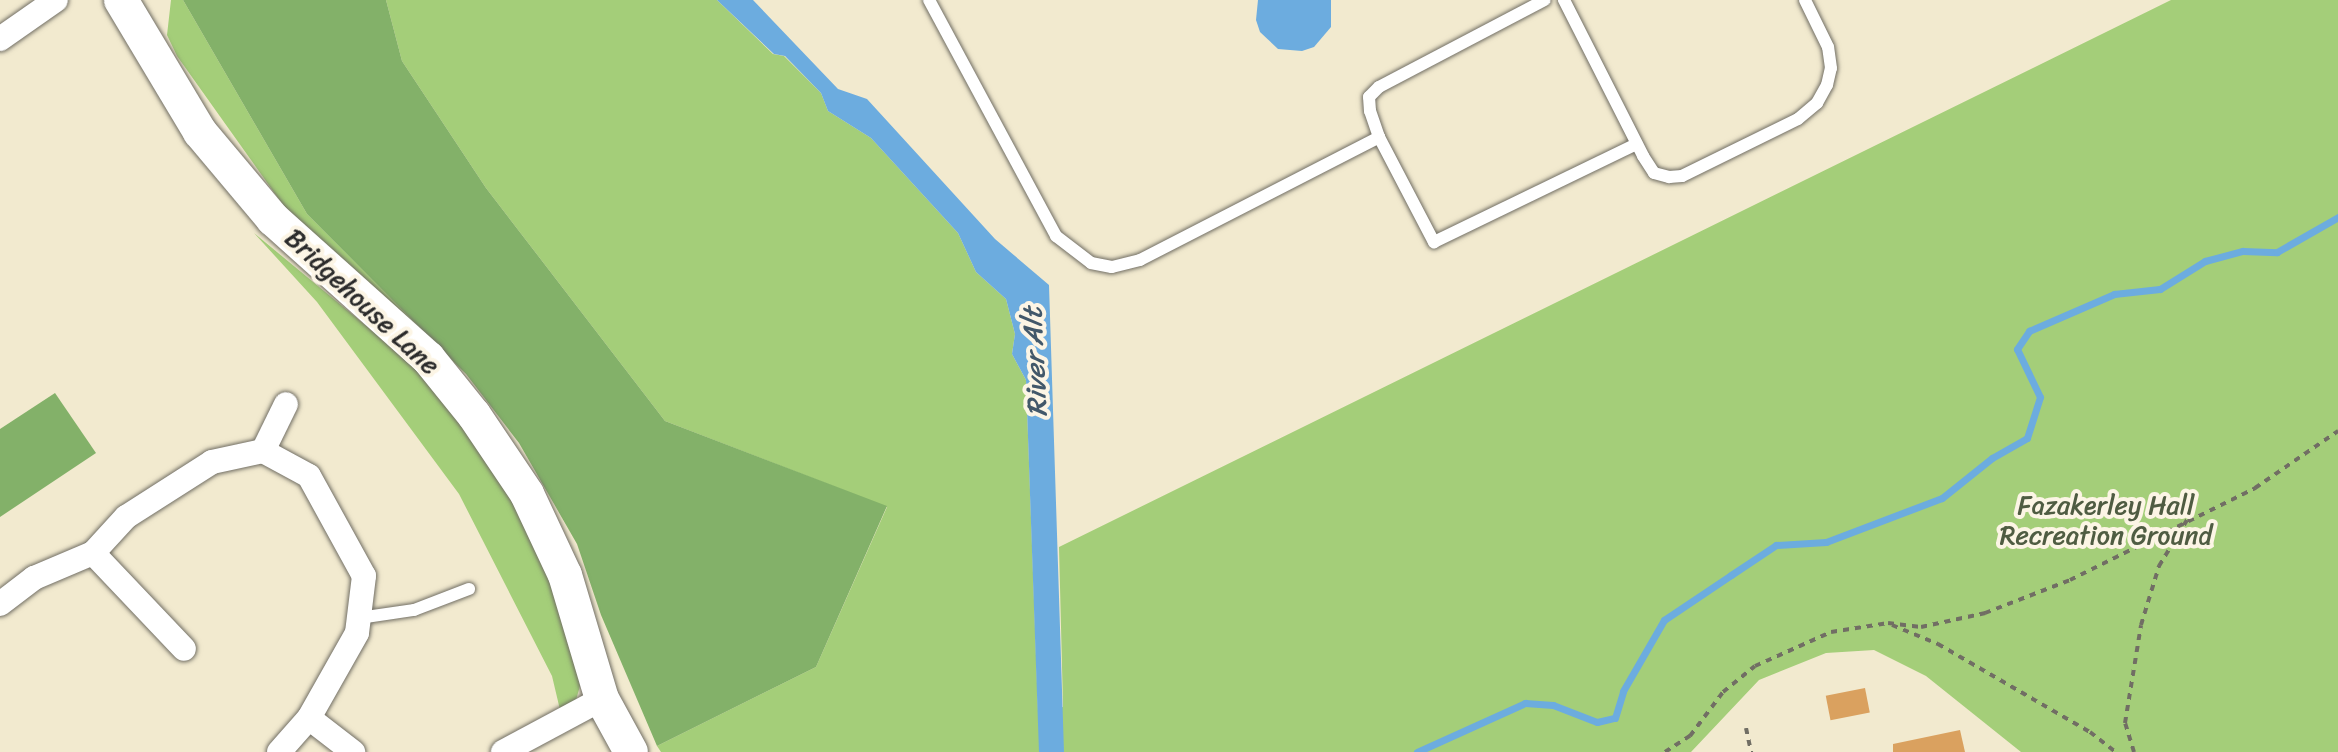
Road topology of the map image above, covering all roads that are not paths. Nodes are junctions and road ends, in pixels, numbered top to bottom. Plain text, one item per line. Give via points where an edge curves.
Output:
1 (56, 0) edge
2 (121, 0) edge
3 (929, 0) edge
4 (1545, 0) edge
5 (1564, 0) edge
6 (1805, 0) edge
7 (0, 39) edge
8 (1379, 137) junction
9 (1637, 144) junction
10 (286, 404) dead end
11 (263, 451) junction
12 (93, 553) junction
13 (469, 589) dead end
14 (0, 604) edge
15 (359, 618) junction
16 (184, 649) dead end
17 (602, 699) junction
18 (309, 718) junction
19 (279, 752) edge
20 (353, 752) edge
21 (503, 752) edge
22 (631, 752) edge

1 - 7 street
2 - 17 street, Bridgehouse Lane via 200,132 273,219 428,358 474,415 527,494 565,575
3 - 8 lane via 1056,236 1091,263 1112,267 1140,260
4 - 8 lane via 1379,87 1369,97
5 - 9 lane
6 - 9 lane via 1828,47 1831,68 1817,103 1798,119 1682,176 1654,173
8 - 9 lane via 1434,242
10 - 11 street
11 - 12 street via 212,462 126,517
11 - 15 street via 309,476 341,529 364,576
12 - 14 street via 34,578
12 - 16 street
13 - 15 lane via 414,610
15 - 18 street via 357,633
17 - 21 street
17 - 22 street, Bridgehouse Lane
18 - 19 street
18 - 20 street

